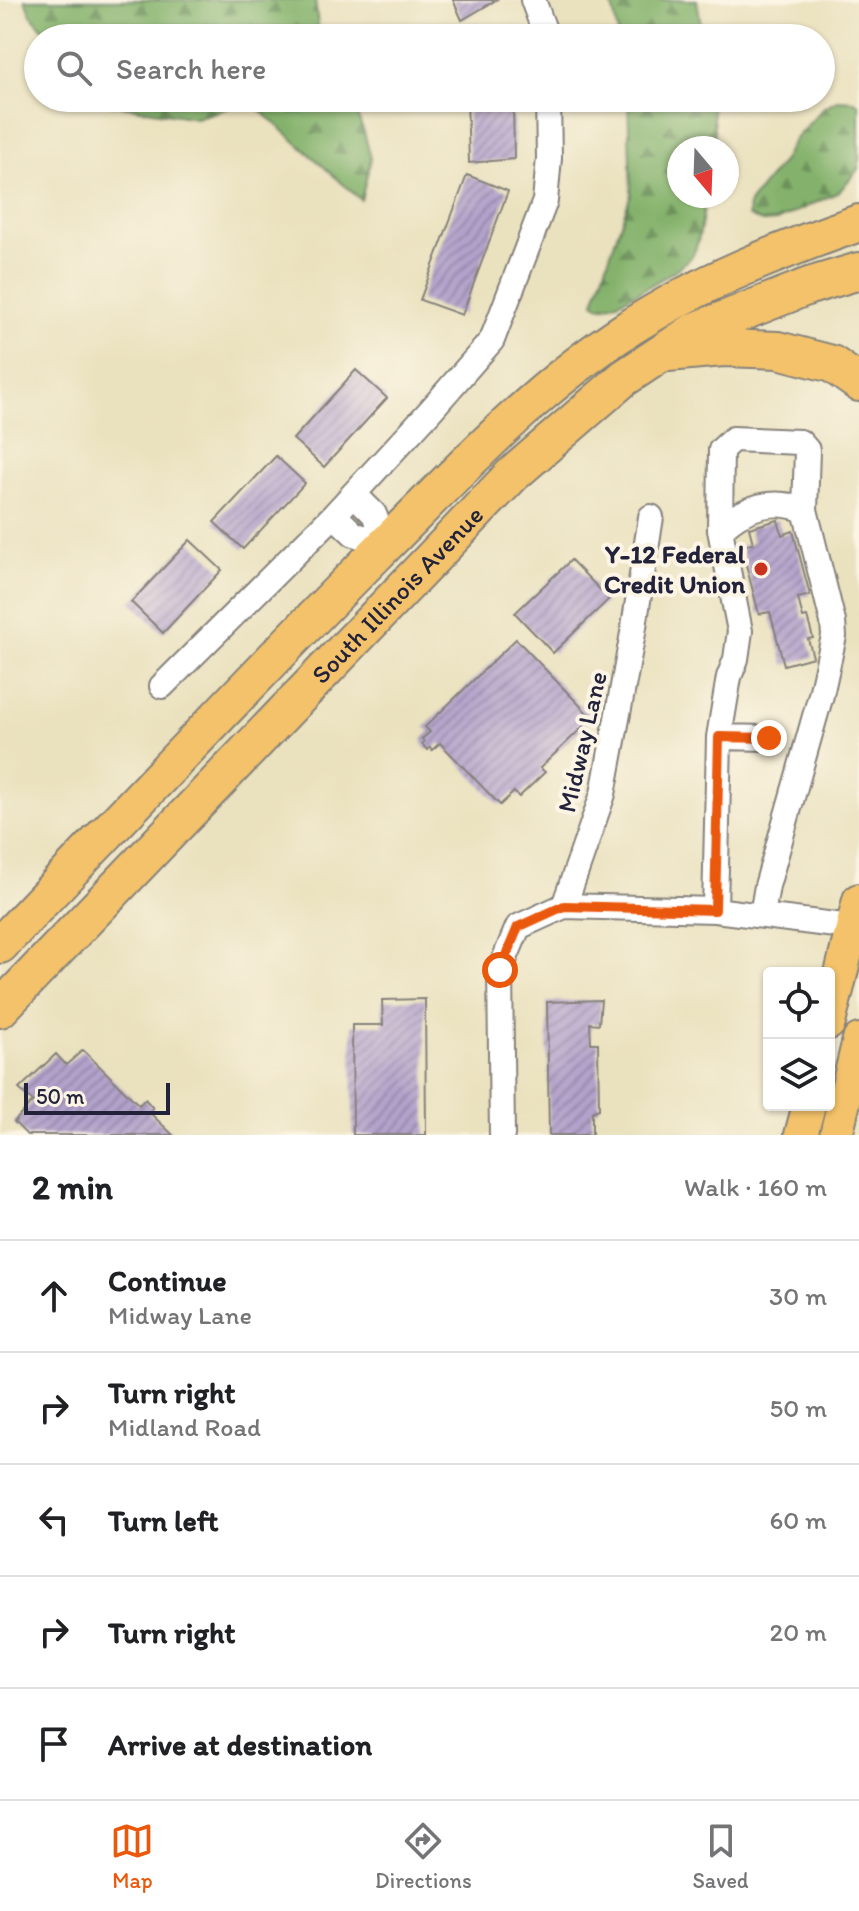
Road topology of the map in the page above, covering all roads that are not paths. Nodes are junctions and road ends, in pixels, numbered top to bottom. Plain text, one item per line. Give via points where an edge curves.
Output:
1 (533, 0) edge
2 (542, 24) edge
3 (548, 112) edge
4 (859, 223) edge
5 (859, 271) edge
6 (659, 354) junction
7 (859, 383) edge
8 (354, 494) junction
9 (805, 510) junction
10 (334, 515) junction
11 (651, 517) dead end
12 (720, 530) junction
13 (386, 545) junction
14 (417, 573) junction
15 (162, 686) dead end
16 (719, 737) junction
17 (769, 738) dead end
18 (564, 906) junction
19 (715, 910) junction
20 (762, 915) junction
21 (857, 918) edge
22 (0, 945) edge
23 (835, 1000) edge
24 (0, 1009) edge
25 (859, 1040) edge
26 (807, 1111) edge
27 (502, 1135) edge
28 (801, 1135) edge
29 (836, 1135) edge

1 - 2 street
3 - 8 street via 545,201 492,340
4 - 13 highway, South Illinois Avenue via 744,266 629,328 530,403
5 - 6 highway, South Illinois Avenue via 695,331
6 - 7 highway via 778,350 832,364
6 - 14 highway, South Illinois Avenue via 512,475
8 - 10 street
8 - 13 street via 374,514
9 - 12 street via 789,503 766,504
9 - 12 street via 804,445 733,439 721,450
9 - 20 street via 834,636
10 - 13 street via 354,534
10 - 15 street
11 - 18 street, Midway Lane via 603,794
12 - 16 street via 740,631
13 - 14 highway
13 - 22 highway, South Illinois Avenue
14 - 24 highway, South Illinois Avenue
16 - 17 street
16 - 19 street
18 - 19 street
18 - 27 street via 518,927 500,970
19 - 20 street
20 - 21 street
21 - 23 main road
25 - 29 main road
26 - 28 main road

